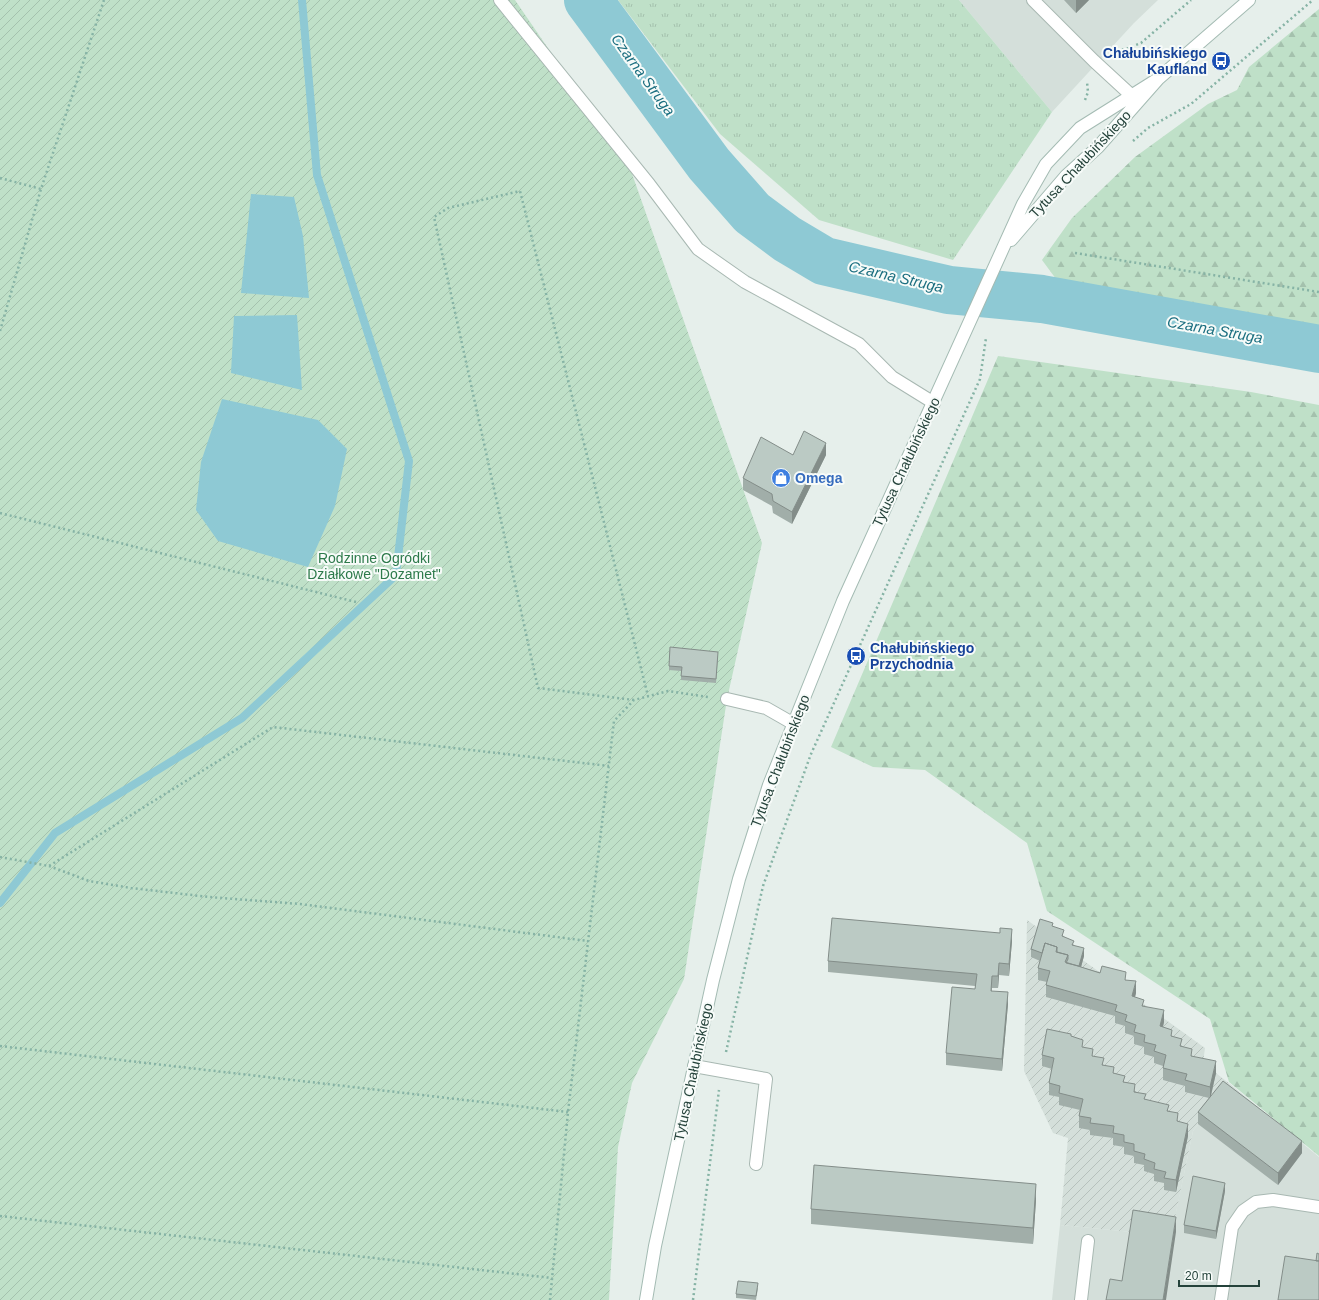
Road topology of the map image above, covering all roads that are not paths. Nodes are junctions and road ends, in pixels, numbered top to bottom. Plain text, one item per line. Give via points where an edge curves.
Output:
1 (500, 0) edge
2 (1033, 0) edge
3 (1249, 0) edge
4 (1158, 79) junction
5 (1132, 96) junction
6 (1003, 250) junction
7 (934, 402) junction
8 (727, 699) road end
9 (794, 724) junction
10 (694, 1066) junction
11 (756, 1164) dead end
12 (1319, 1208) edge
13 (1088, 1241) dead end
14 (646, 1300) edge
15 (1081, 1300) edge
16 (1221, 1300) edge

1 - 7 street via 649,184 698,249 745,282 859,344 892,377
2 - 5 street
3 - 4 street, Tytusa Chałubińskiego
4 - 5 street, Tytusa Chałubińskiego
4 - 6 street, Tytusa Chałubińskiego via 1098,148 1066,176
5 - 6 street, Tytusa Chałubińskiego via 1080,128 1046,164 1023,204
6 - 7 street, Tytusa Chałubińskiego
7 - 9 street, Tytusa Chałubińskiego via 843,601
8 - 9 street via 766,708
9 - 10 street, Tytusa Chałubińskiego via 769,784 751,839 713,980
10 - 11 street via 766,1079
10 - 14 street, Tytusa Chałubińskiego via 655,1246
12 - 16 street via 1273,1200 1256,1202 1243,1211 1232,1227
13 - 15 street

